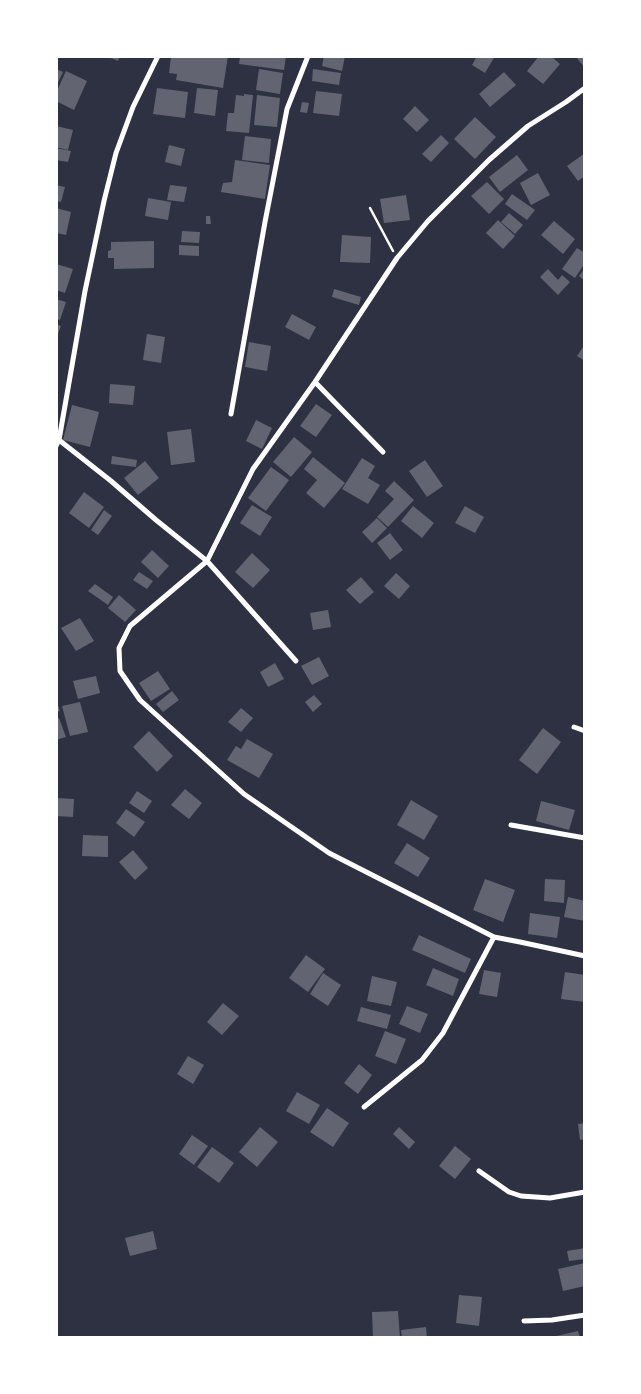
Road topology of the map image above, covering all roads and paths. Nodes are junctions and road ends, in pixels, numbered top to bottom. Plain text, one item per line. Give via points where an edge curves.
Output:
1 (158, 56) edge
2 (308, 56) edge
3 (585, 88) edge
4 (370, 208) dead end
5 (396, 258) junction
6 (315, 382) junction
7 (231, 414) dead end
8 (57, 443) edge
9 (383, 452) dead end
10 (207, 561) junction
11 (296, 661) dead end
12 (574, 727) dead end
13 (585, 731) edge
14 (511, 825) dead end
15 (585, 838) edge
16 (494, 937) junction
17 (585, 956) edge
18 (364, 1107) dead end
19 (478, 1171) dead end
20 (585, 1192) edge
21 (585, 1315) edge
22 (524, 1321) dead end

1 - 8 street via 133,107 116,153 85,291
2 - 7 street via 287,109
3 - 5 street via 528,126 489,160
4 - 5 path
5 - 6 street
6 - 9 street
6 - 10 street via 253,469
8 - 10 street via 111,481
10 - 11 street
10 - 16 street via 130,626 119,648 120,671 140,700 244,794 329,853
12 - 13 street
14 - 15 street
16 - 17 street
16 - 18 street via 443,1033 422,1060
19 - 20 street via 509,1192 521,1196 550,1198
21 - 22 street

